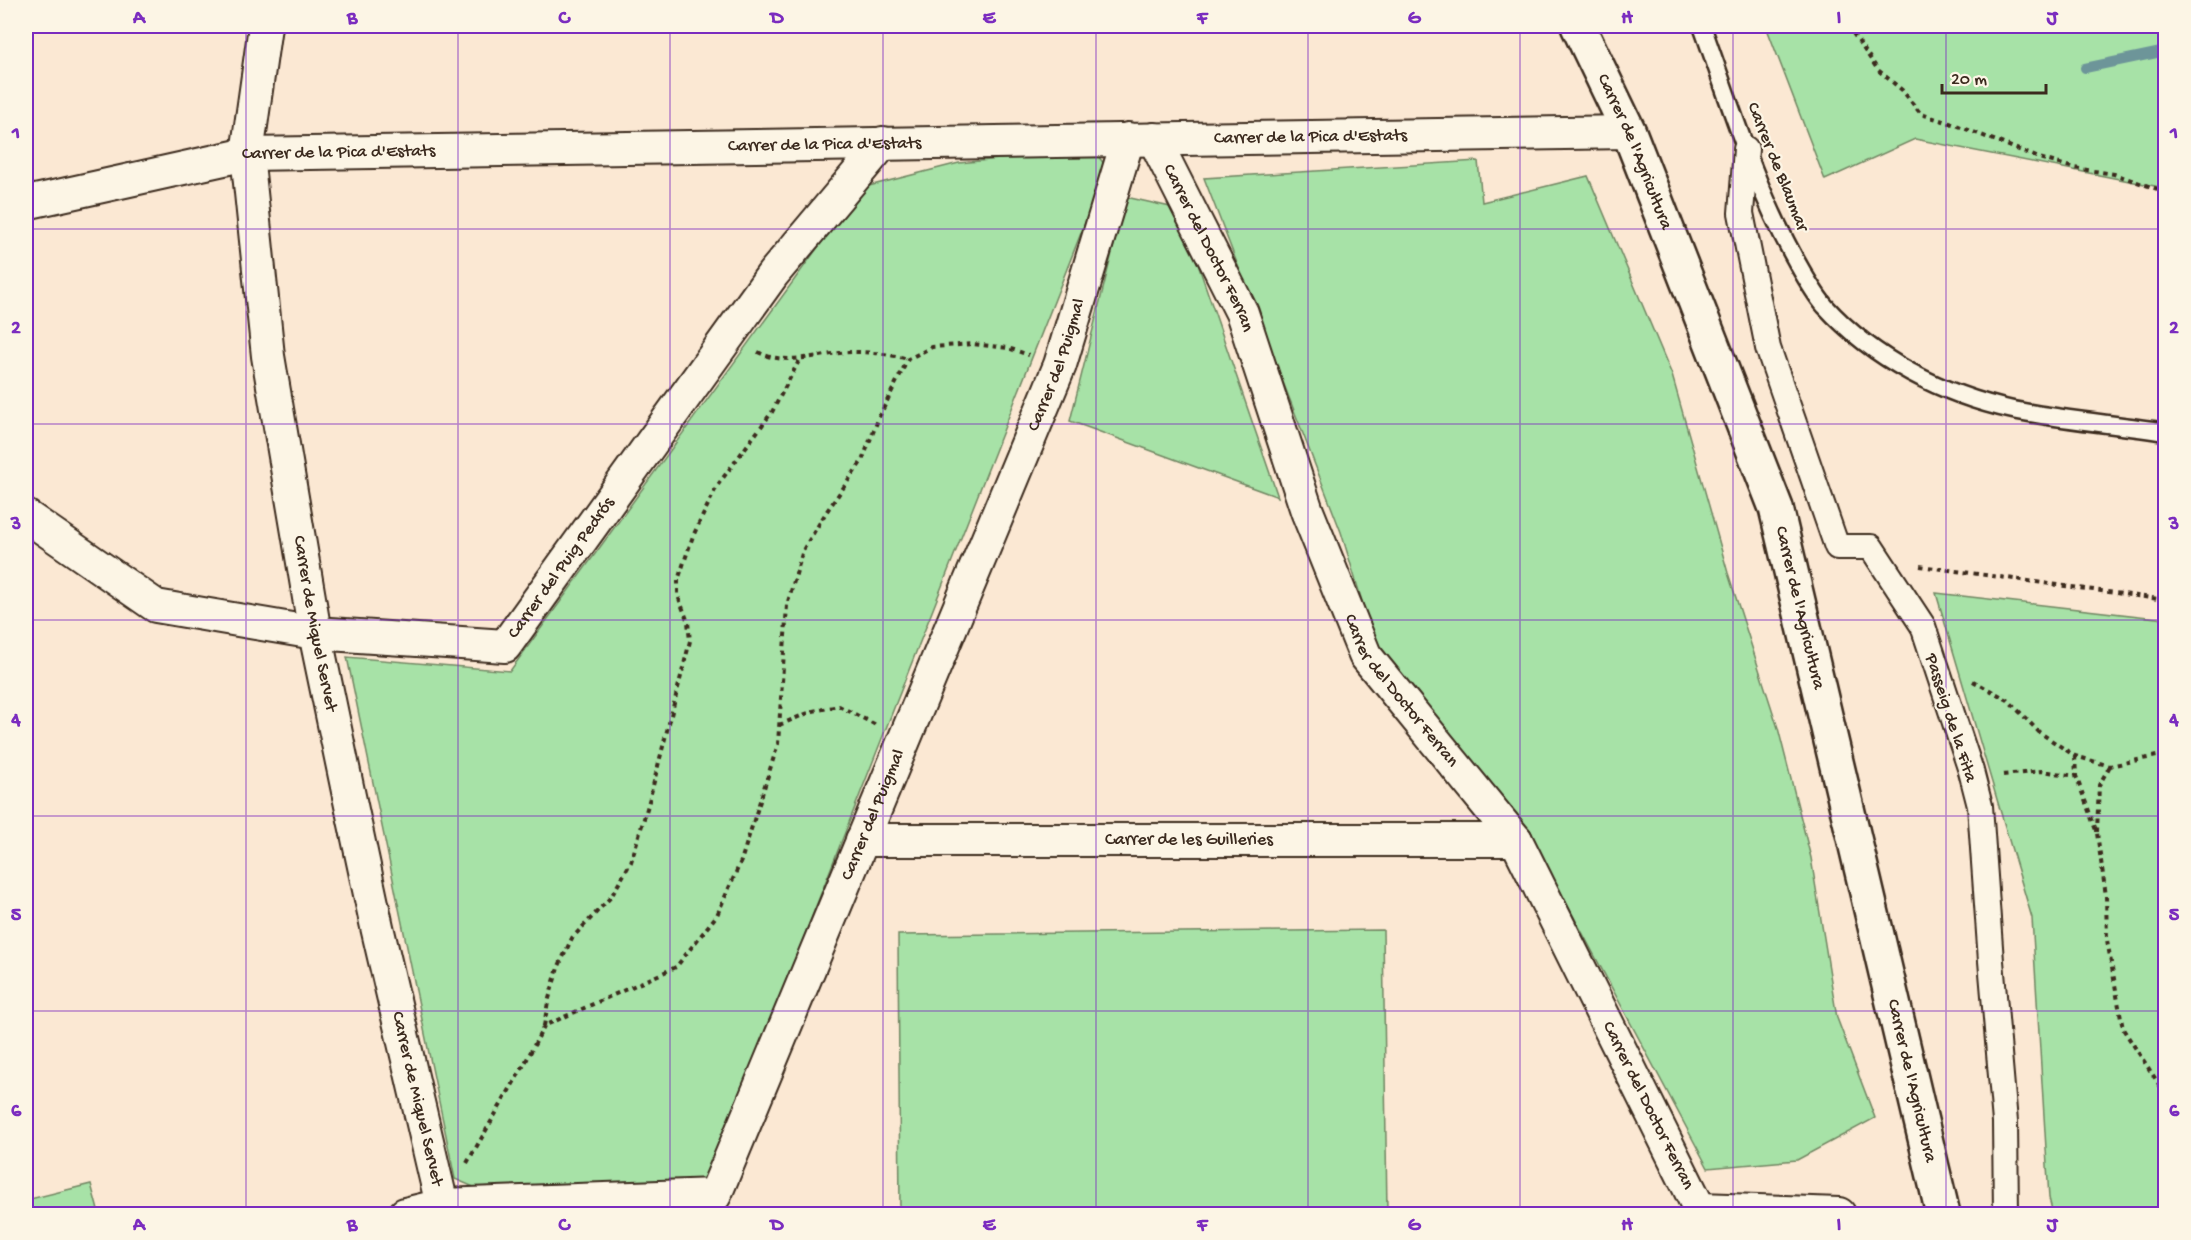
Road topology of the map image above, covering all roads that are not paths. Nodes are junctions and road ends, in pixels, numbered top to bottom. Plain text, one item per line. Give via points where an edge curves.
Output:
1 (265, 26) edge
2 (1578, 26) edge
3 (1702, 26) edge
4 (1629, 132) junction
5 (1141, 139) junction
6 (883, 143) junction
7 (1746, 149) junction
8 (247, 154) junction
9 (26, 203) edge
10 (2166, 432) edge
11 (26, 516) edge
12 (315, 633) junction
13 (862, 840) junction
14 (1516, 840) junction
15 (442, 1210) edge
16 (1701, 1212) edge
17 (405, 1215) edge
18 (1839, 1215) edge
19 (1943, 1215) edge
20 (2006, 1215) edge

1 - 8 street, Carrer de Miquel Servet
2 - 4 street, Carrer de l'Agricultura
3 - 7 lane, Carrer de Blaumar
4 - 5 street, Carrer de la Pica d'Estats
4 - 19 street, Carrer de l'Agricultura via 1776,508
5 - 6 street, Carrer de la Pica d'Estats
5 - 13 street, Carrer del Puigmal via 1060,365
5 - 14 street, Carrer del Doctor Ferran via 1242,313 1307,512 1365,655
6 - 8 street, Carrer de la Pica d'Estats
6 - 12 street, Carrer del Puig Pedrós via 772,274 505,646
7 - 10 lane, Carrer de Blaumar via 1774,221 1824,305 1860,340 1892,362 1924,379 2012,410
7 - 20 street via 1741,213 1768,348 1837,547 1871,547 1923,626 1980,806 2006,1122
8 - 9 street, Carrer de la Pica d'Estats
8 - 12 street, Carrer de Miquel Servet via 268,356
11 - 12 street, Carrer del Puig Pedrós via 156,606
12 - 15 street, Carrer de Miquel Servet via 376,927
13 - 14 street, Carrer de les Guilleries
13 - 15 street, Carrer del Puigmal via 714,1196
14 - 16 street, Carrer del Doctor Ferran
15 - 17 street, Carrer del Puigmal
16 - 18 street

